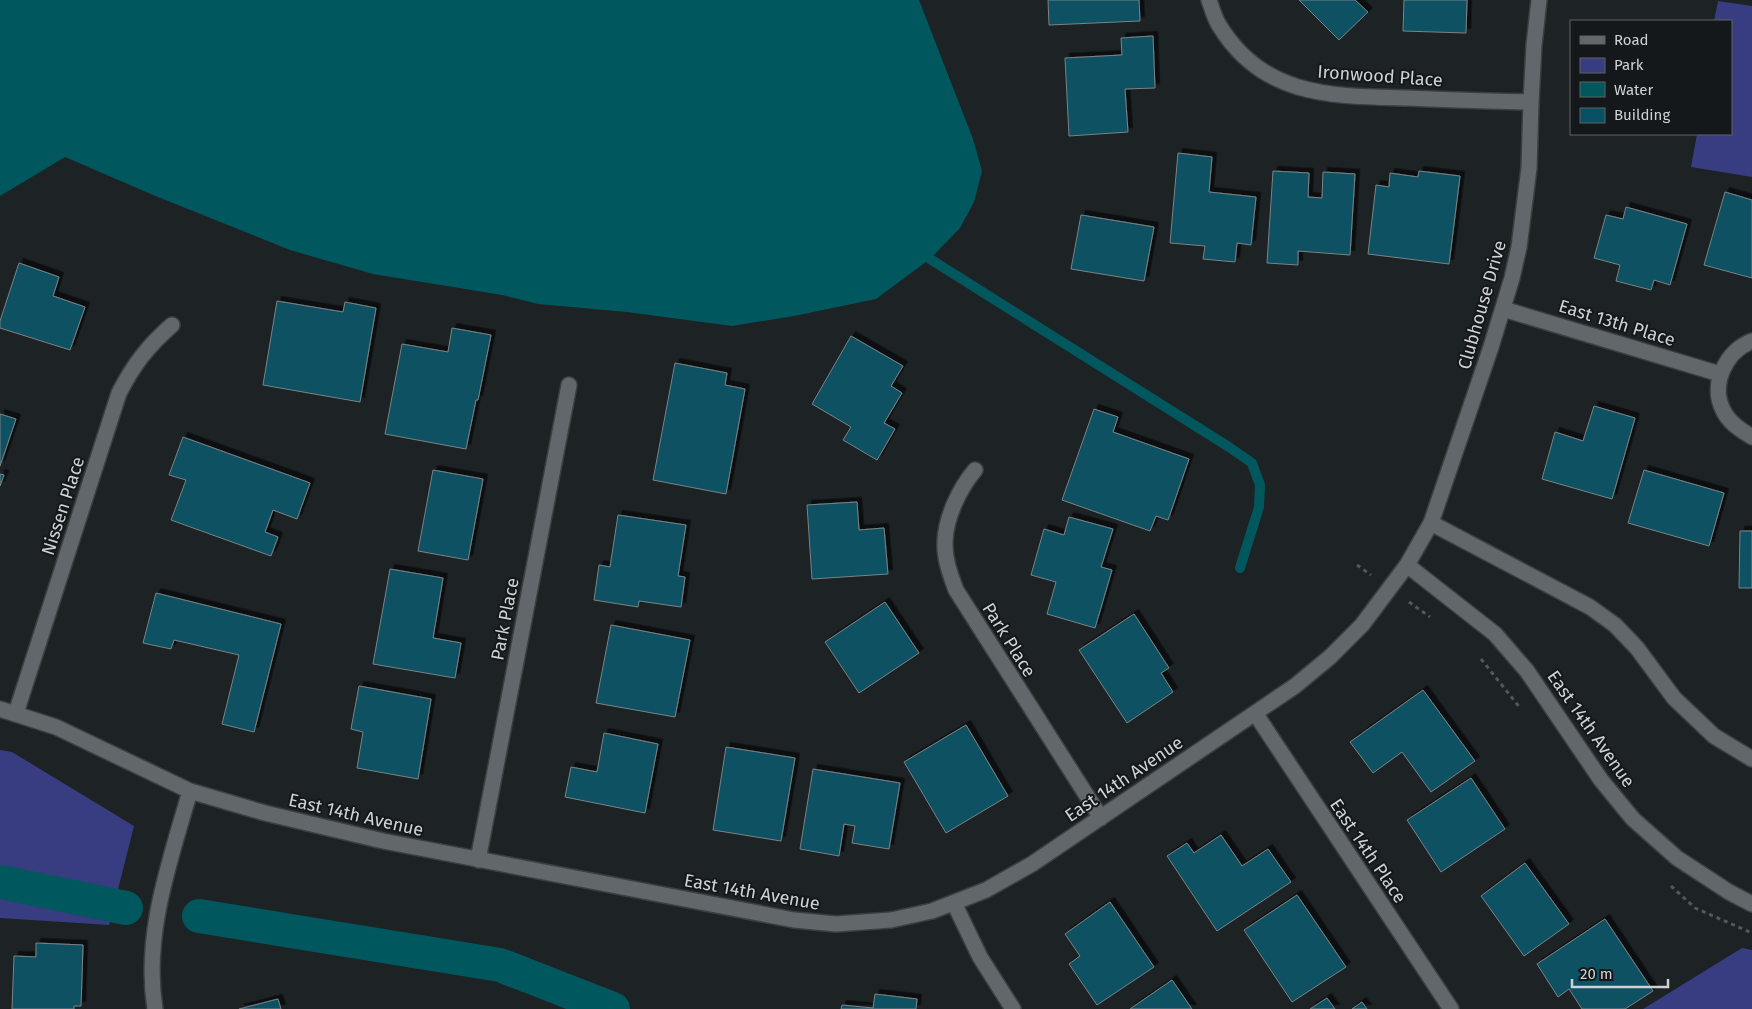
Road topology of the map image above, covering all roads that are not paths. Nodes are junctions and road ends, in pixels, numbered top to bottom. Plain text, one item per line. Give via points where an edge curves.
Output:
1 (1209, 0) edge
2 (1540, 0) edge
3 (1531, 102) junction
4 (1503, 308) junction
5 (172, 325) dead end
6 (1752, 341) edge
7 (1720, 374) junction
8 (569, 385) dead end
9 (1752, 437) edge
10 (975, 470) dead end
11 (1431, 523) junction
12 (1407, 565) junction
13 (0, 709) edge
14 (16, 713) junction
15 (1254, 713) junction
16 (1752, 759) edge
17 (190, 791) junction
18 (1101, 818) junction
19 (478, 860) junction
20 (954, 903) junction
21 (1752, 904) edge
22 (155, 1009) edge
23 (1014, 1009) edge
24 (1451, 1009) edge

1 - 3 street, Ironwood Place via 1218,24 1249,61 1276,78 1303,89 1339,96
2 - 3 street, Clubhouse Drive
3 - 4 street, Clubhouse Drive via 1529,168 1519,247
4 - 7 street, East 13th Place
4 - 11 street, Clubhouse Drive
5 - 14 street, Nissen Place via 150,344 119,393
6 - 7 street via 1730,356
7 - 9 street via 1719,393 1723,410 1735,426
8 - 19 street, Park Place
10 - 18 street, Park Place via 965,482 945,540 947,564 956,590
11 - 12 street, East 14th Avenue
11 - 16 street via 1590,607 1615,625 1637,648 1674,698 1714,736
12 - 15 street, East 14th Avenue via 1362,625 1330,657 1295,686
12 - 21 street, East 14th Avenue via 1495,634 1527,671 1601,780 1633,819 1677,858
13 - 14 street, East 14th Avenue
14 - 17 street, East 14th Avenue via 56,727
15 - 18 street, East 14th Avenue
15 - 24 street, East 14th Place
17 - 19 street, East 14th Avenue via 265,813
17 - 22 street via 157,915 153,950
18 - 20 street, East 14th Avenue via 1032,864 986,890
19 - 20 street, East 14th Avenue via 794,920 836,924 891,920
20 - 23 street via 980,957

